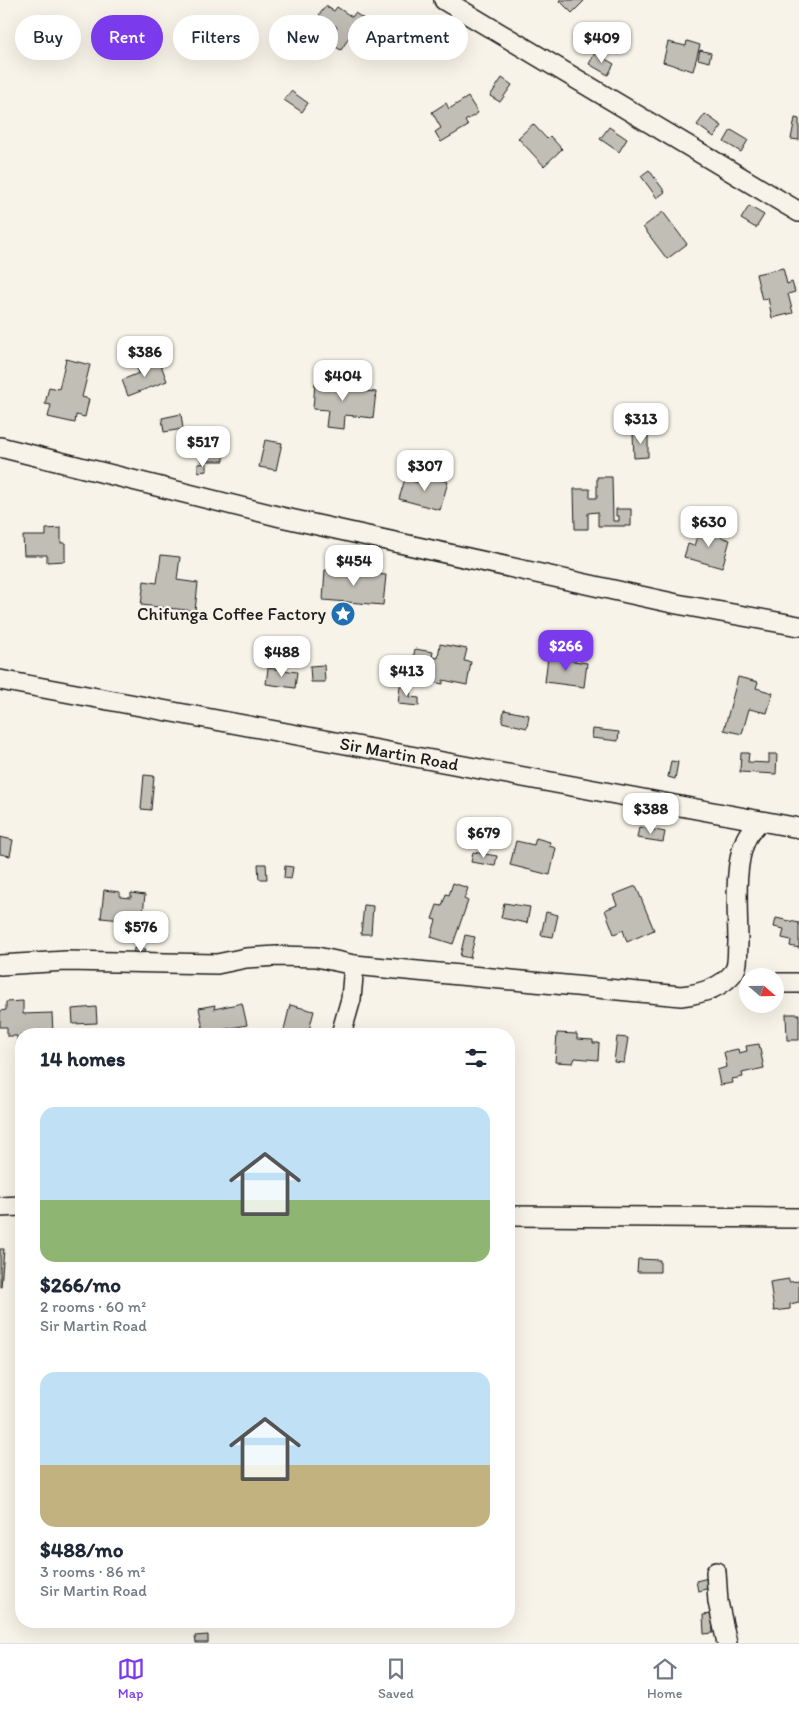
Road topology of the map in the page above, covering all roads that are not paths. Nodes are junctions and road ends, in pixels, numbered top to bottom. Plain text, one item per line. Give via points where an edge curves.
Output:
1 (444, 0) edge
2 (799, 212) edge
3 (0, 447) edge
4 (799, 626) edge
5 (0, 680) edge
6 (760, 821) junction
7 (799, 828) edge
8 (354, 964) junction
9 (0, 966) edge
10 (740, 968) edge
11 (739, 976) edge
12 (784, 983) edge
13 (799, 983) edge
14 (343, 1028) edge
15 (15, 1206) edge
16 (0, 1207) edge
17 (515, 1216) edge
18 (799, 1218) edge
19 (716, 1572) dead end
20 (728, 1643) edge

1 - 2 street
3 - 4 street via 281,517 677,604
5 - 6 street, Sir Martin Road
6 - 7 street, Sir Martin Road
6 - 10 street via 746,838 742,854 737,955
8 - 9 street via 316,957 277,956 217,964 66,961
8 - 11 street via 681,996 703,992
8 - 14 street via 351,998
12 - 13 street
15 - 16 street
17 - 18 street
19 - 20 street via 718,1602

